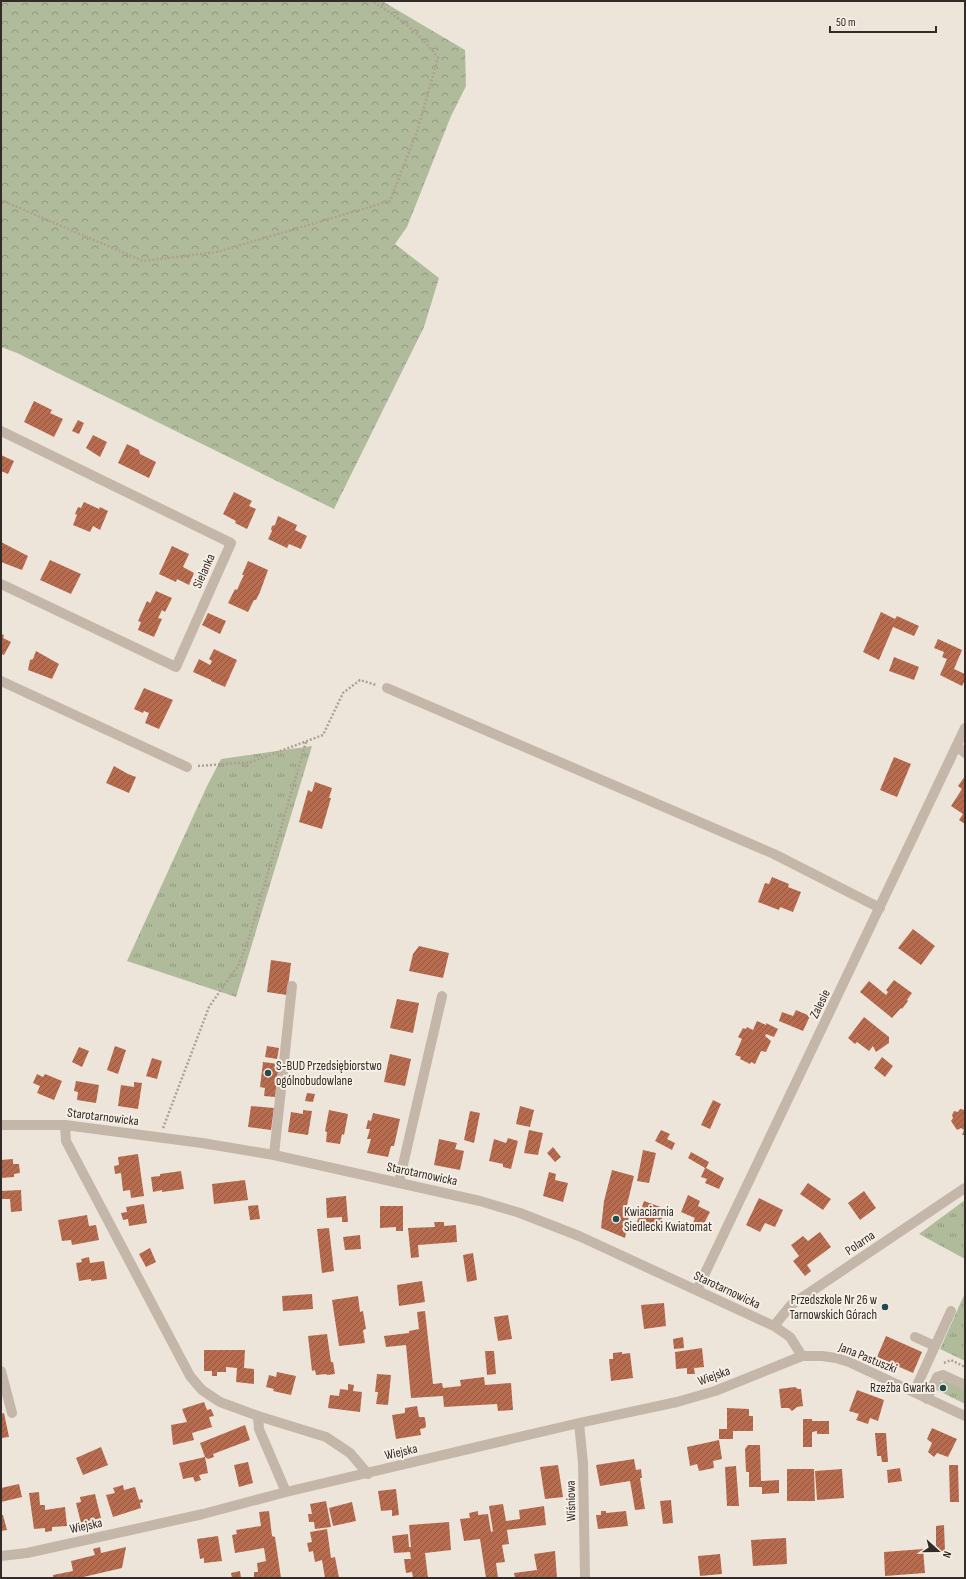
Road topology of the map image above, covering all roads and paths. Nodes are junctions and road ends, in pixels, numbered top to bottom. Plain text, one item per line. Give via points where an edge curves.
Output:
1 (372, 1) edge
2 (1, 200) edge
3 (1, 431) edge
4 (1, 584) edge
5 (1, 681) edge
6 (387, 688) joint
7 (965, 728) edge
8 (306, 742) junction
9 (957, 746) junction
10 (965, 753) edge
11 (187, 767) joint
12 (880, 908) junction
13 (292, 986) dead end
14 (442, 996) dead end
15 (1, 1125) edge
16 (65, 1125) junction
17 (159, 1137) junction
18 (274, 1155) junction
19 (399, 1182) junction
20 (965, 1188) edge
21 (697, 1290) junction
22 (951, 1311) dead end
23 (774, 1326) junction
24 (915, 1337) dead end
25 (935, 1346) junction
26 (802, 1356) junction
27 (1, 1371) edge
28 (965, 1385) edge
29 (914, 1392) junction
30 (928, 1399) junction
31 (12, 1413) dead end
32 (258, 1416) junction
33 (965, 1416) edge
34 (579, 1423) junction
35 (368, 1474) junction
36 (286, 1492) junction
37 (1, 1556) edge
38 (585, 1578) edge

1 - 2 path via 406,24 438,58 417,132 390,201 217,252 143,261
3 - 4 street, Sielanka via 231,543 176,666
5 - 11 street
6 - 8 path via 360,680 343,693 323,735
6 - 12 street via 774,854
7 - 9 street, Zalesie
8 - 11 path via 251,762
8 - 17 path via 248,941 239,964 209,1007
9 - 10 street
9 - 12 street, Zalesie
12 - 21 street, Zalesie
13 - 18 street
14 - 19 street
15 - 16 street, Starotarnowicka
16 - 17 street, Starotarnowicka
16 - 32 street via 66,1141 190,1376 202,1390 220,1402
17 - 18 street, Starotarnowicka
18 - 19 street, Starotarnowicka
19 - 21 street, Starotarnowicka via 520,1213 579,1236
20 - 23 street, Polarna via 791,1305
21 - 23 street, Starotarnowicka
22 - 25 street
23 - 26 street, Starotarnowicka via 790,1337
24 - 25 street
25 - 29 street
26 - 29 street, Jana Pastuszki via 836,1358
26 - 34 street, Wiejska via 715,1391 677,1402
27 - 31 street
28 - 30 street via 940,1375
29 - 30 street, Jana Pastuszki
30 - 33 street, Jana Pastuszki
32 - 35 street via 326,1437 350,1453
32 - 36 street via 259,1429
34 - 35 street, Wiejska
34 - 38 street, Wiśniowa via 583,1464
35 - 36 street, Wiejska
36 - 37 street, Wiejska via 203,1514 27,1553

